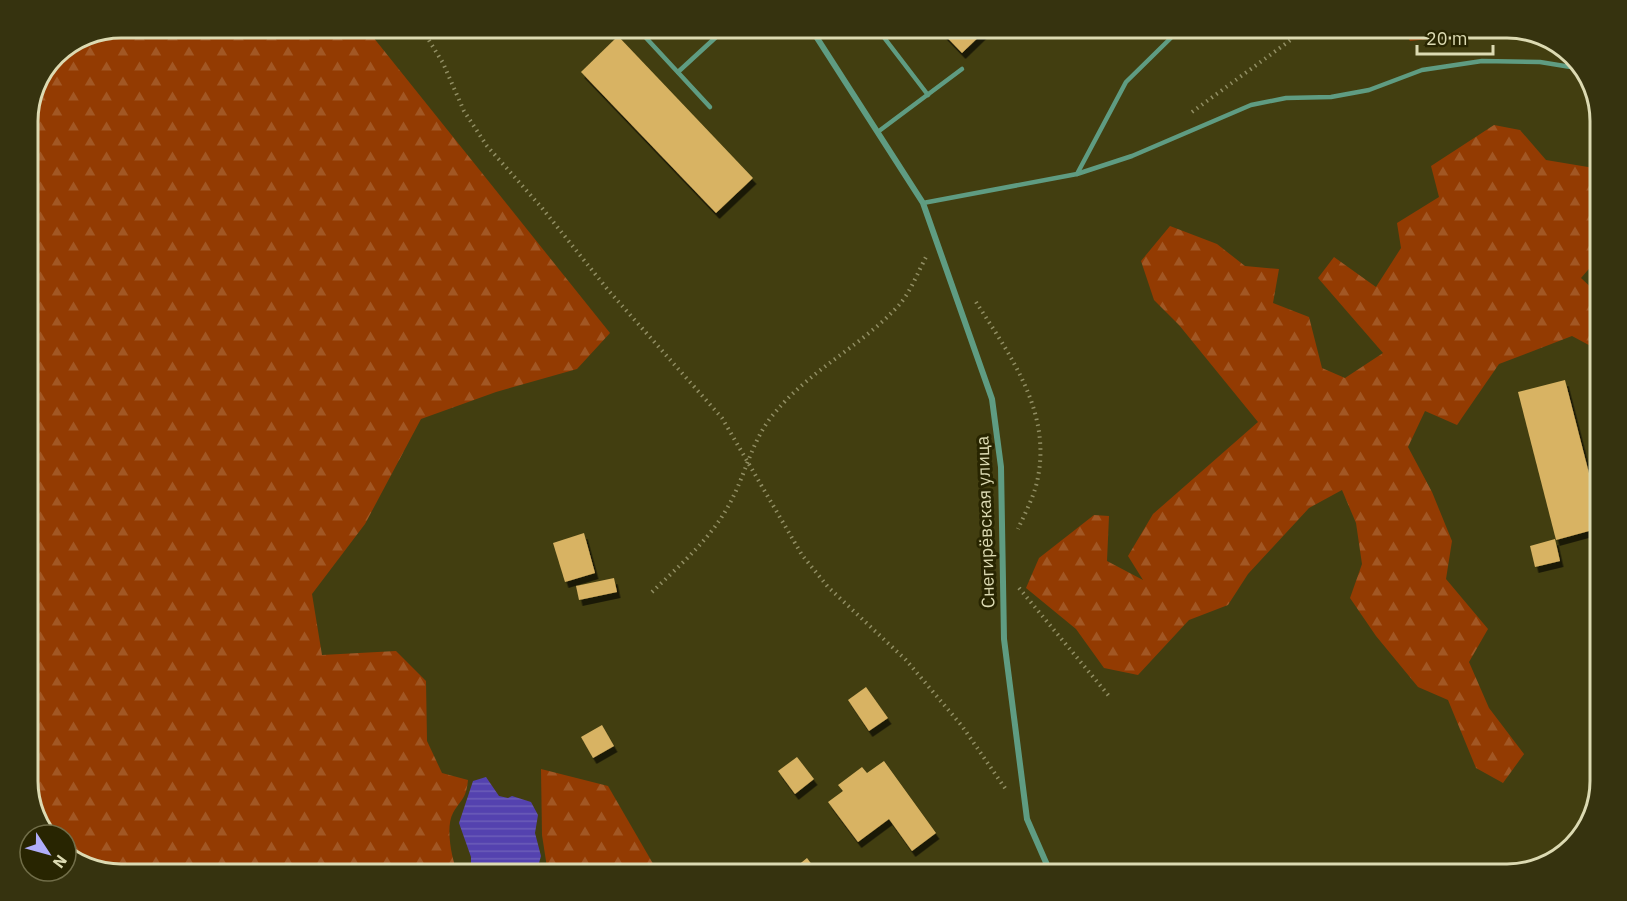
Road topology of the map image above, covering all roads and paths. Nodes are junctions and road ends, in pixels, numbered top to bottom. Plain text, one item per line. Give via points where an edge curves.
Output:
1 (424, 37) edge
2 (645, 37) edge
3 (716, 37) edge
4 (817, 37) edge
5 (884, 37) edge
6 (1172, 37) edge
7 (1294, 37) edge
8 (1569, 67) edge
9 (962, 69) dead end
10 (678, 72) junction
11 (928, 95) junction
12 (710, 107) dead end
13 (1189, 115) dead end
14 (879, 131) junction
15 (1077, 174) junction
16 (923, 203) junction
17 (936, 238) junction
18 (748, 462) junction
19 (1003, 570) junction
20 (651, 592) dead end
21 (1109, 696) dead end
22 (1027, 819) junction
23 (1047, 864) edge

1 - 18 path via 443,63 464,111 487,146 722,418
2 - 10 lane
3 - 10 lane
4 - 14 street, Снегирёвская улица
5 - 11 lane
6 - 15 lane via 1126,82
7 - 13 path
8 - 15 lane via 1482,61 1422,70 1369,90 1251,105 1132,156
9 - 11 lane
10 - 12 lane
11 - 14 lane
14 - 16 street, Снегирёвская улица
15 - 16 lane
16 - 17 street, Снегирёвская улица
17 - 18 path via 901,303 878,326 795,390 768,422
17 - 19 street, Снегирёвская улица via 992,399 1001,467
18 - 20 path via 732,501 706,538
18 - 22 path via 802,555 828,587 906,660 962,726
19 - 21 path
19 - 22 street, Снегирёвская улица via 1004,639
22 - 23 street, Снегирёвская улица

